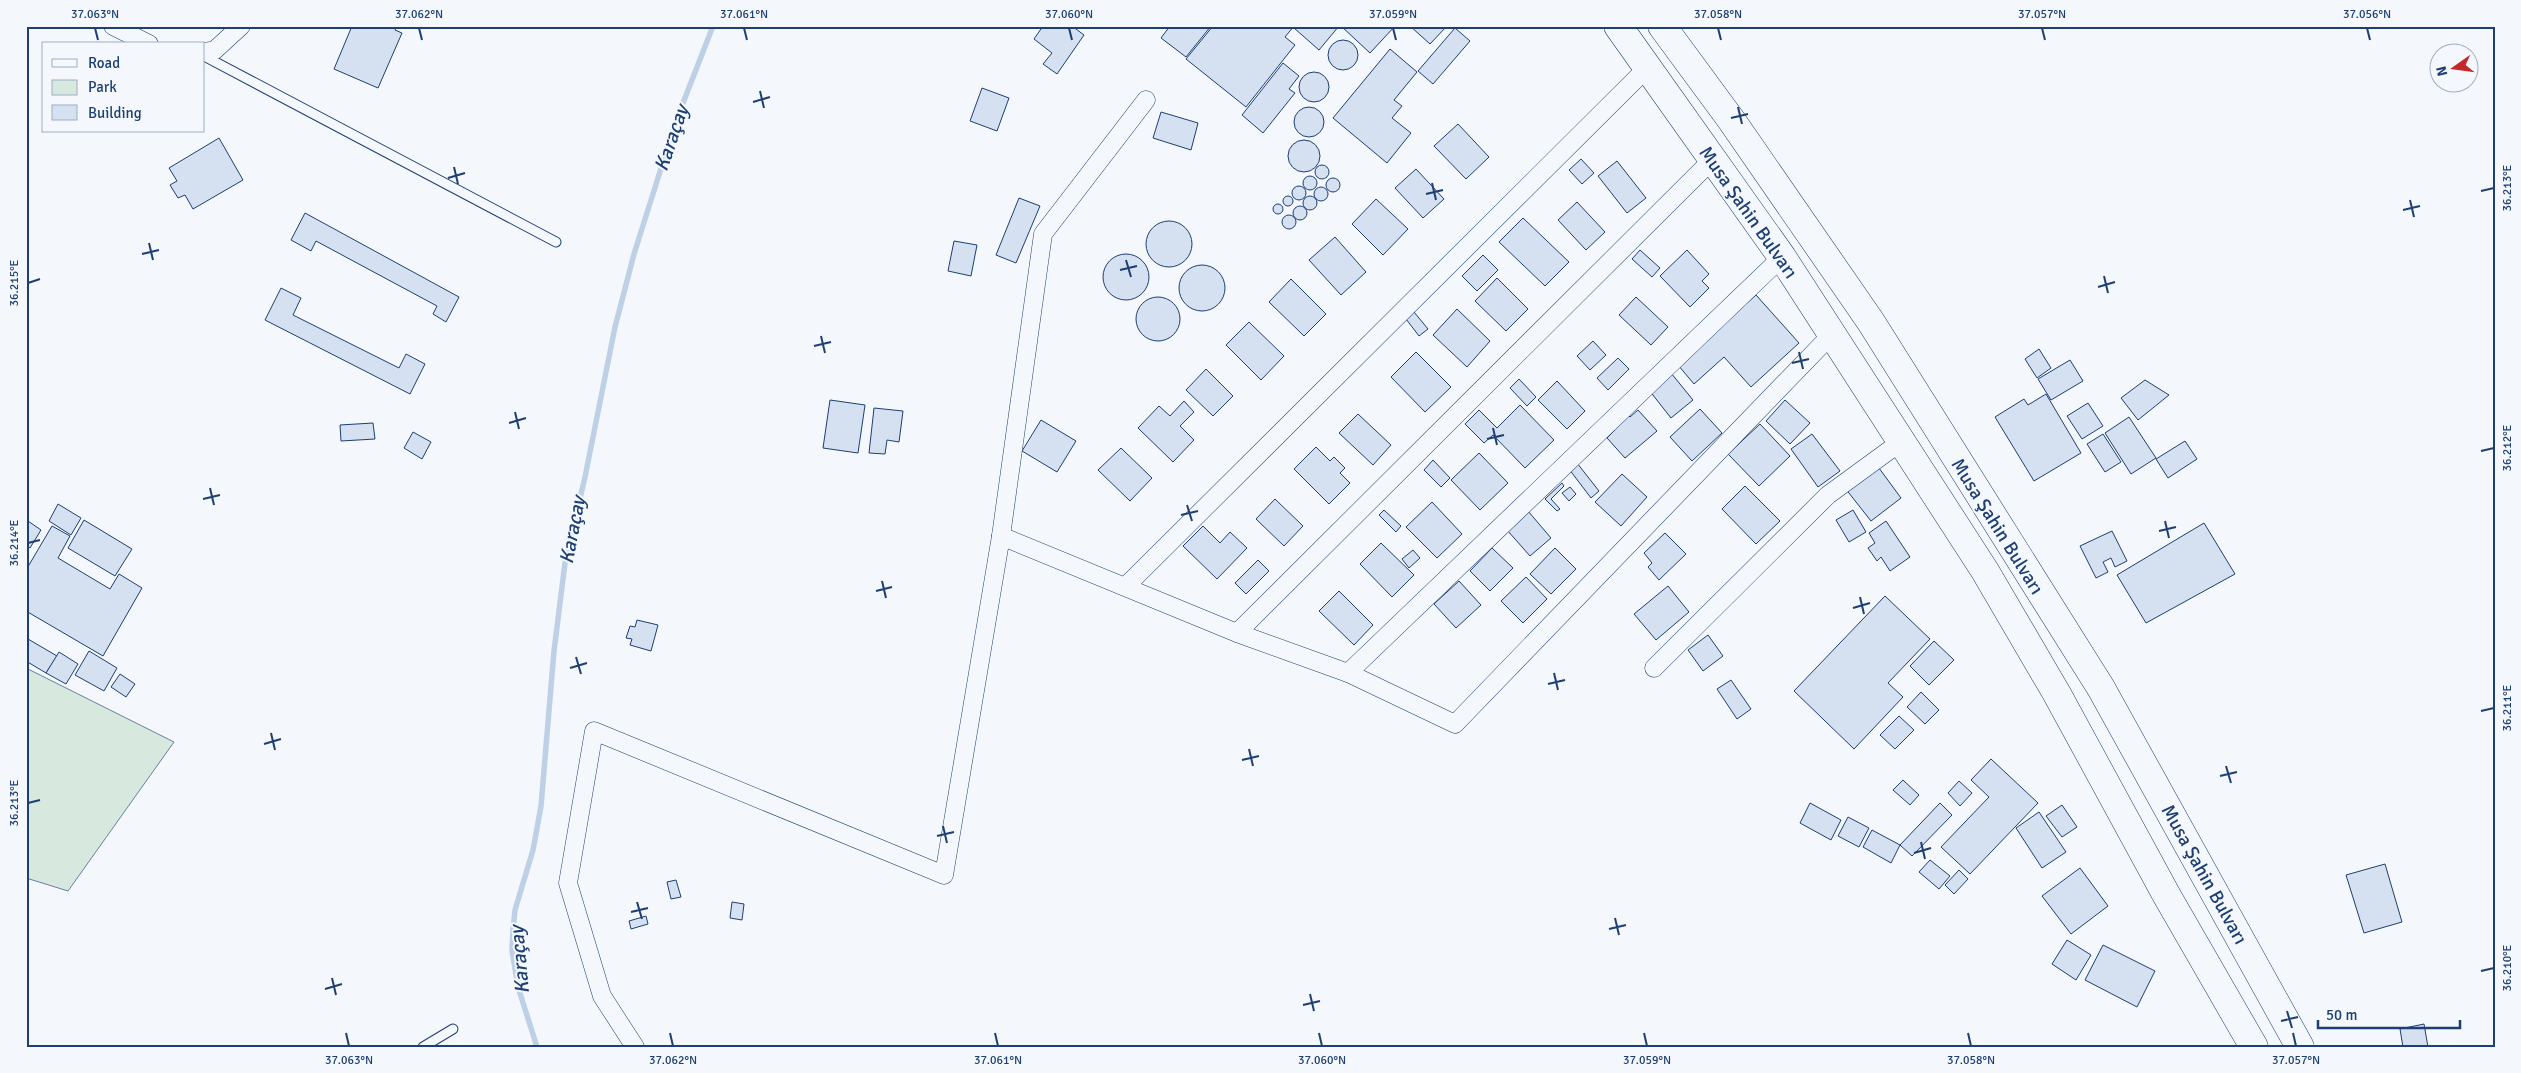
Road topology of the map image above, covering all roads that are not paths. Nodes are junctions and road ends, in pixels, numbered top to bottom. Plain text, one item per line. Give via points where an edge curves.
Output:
1 (113, 26) edge
2 (241, 26) edge
3 (1618, 26) edge
4 (1662, 26) edge
5 (145, 42) edge
6 (205, 54) edge
7 (205, 55) edge
8 (1648, 67) junction
9 (1146, 100) dead end
10 (1712, 159) junction
11 (556, 242) dead end
12 (1782, 257) junction
13 (1832, 334) junction
14 (1902, 441) junction
15 (1001, 536) junction
16 (1126, 586) junction
17 (1237, 633) junction
18 (1654, 668) dead end
19 (1348, 673) junction
20 (452, 1029) dead end
21 (424, 1047) edge
22 (634, 1047) edge
23 (2254, 1047) edge
24 (2300, 1047) edge

1 - 5 street
2 - 6 street via 215,50
3 - 8 highway, Musa Şahin Bulvarı
4 - 24 highway, Musa Şahin Bulvarı via 1871,322 2101,688
7 - 11 lane
8 - 10 highway, Musa Şahin Bulvarı
8 - 16 street
9 - 15 street via 1043,234
10 - 12 highway, Musa Şahin Bulvarı
10 - 17 street
12 - 13 highway, Musa Şahin Bulvarı
12 - 19 street
13 - 14 highway, Musa Şahin Bulvarı
13 - 19 street via 1455,724
14 - 18 street via 1828,495
14 - 23 highway, Musa Şahin Bulvarı via 2052,686
15 - 16 street
15 - 22 street via 944,875 594,731 568,883 602,996
16 - 17 street
17 - 19 street
20 - 21 lane

